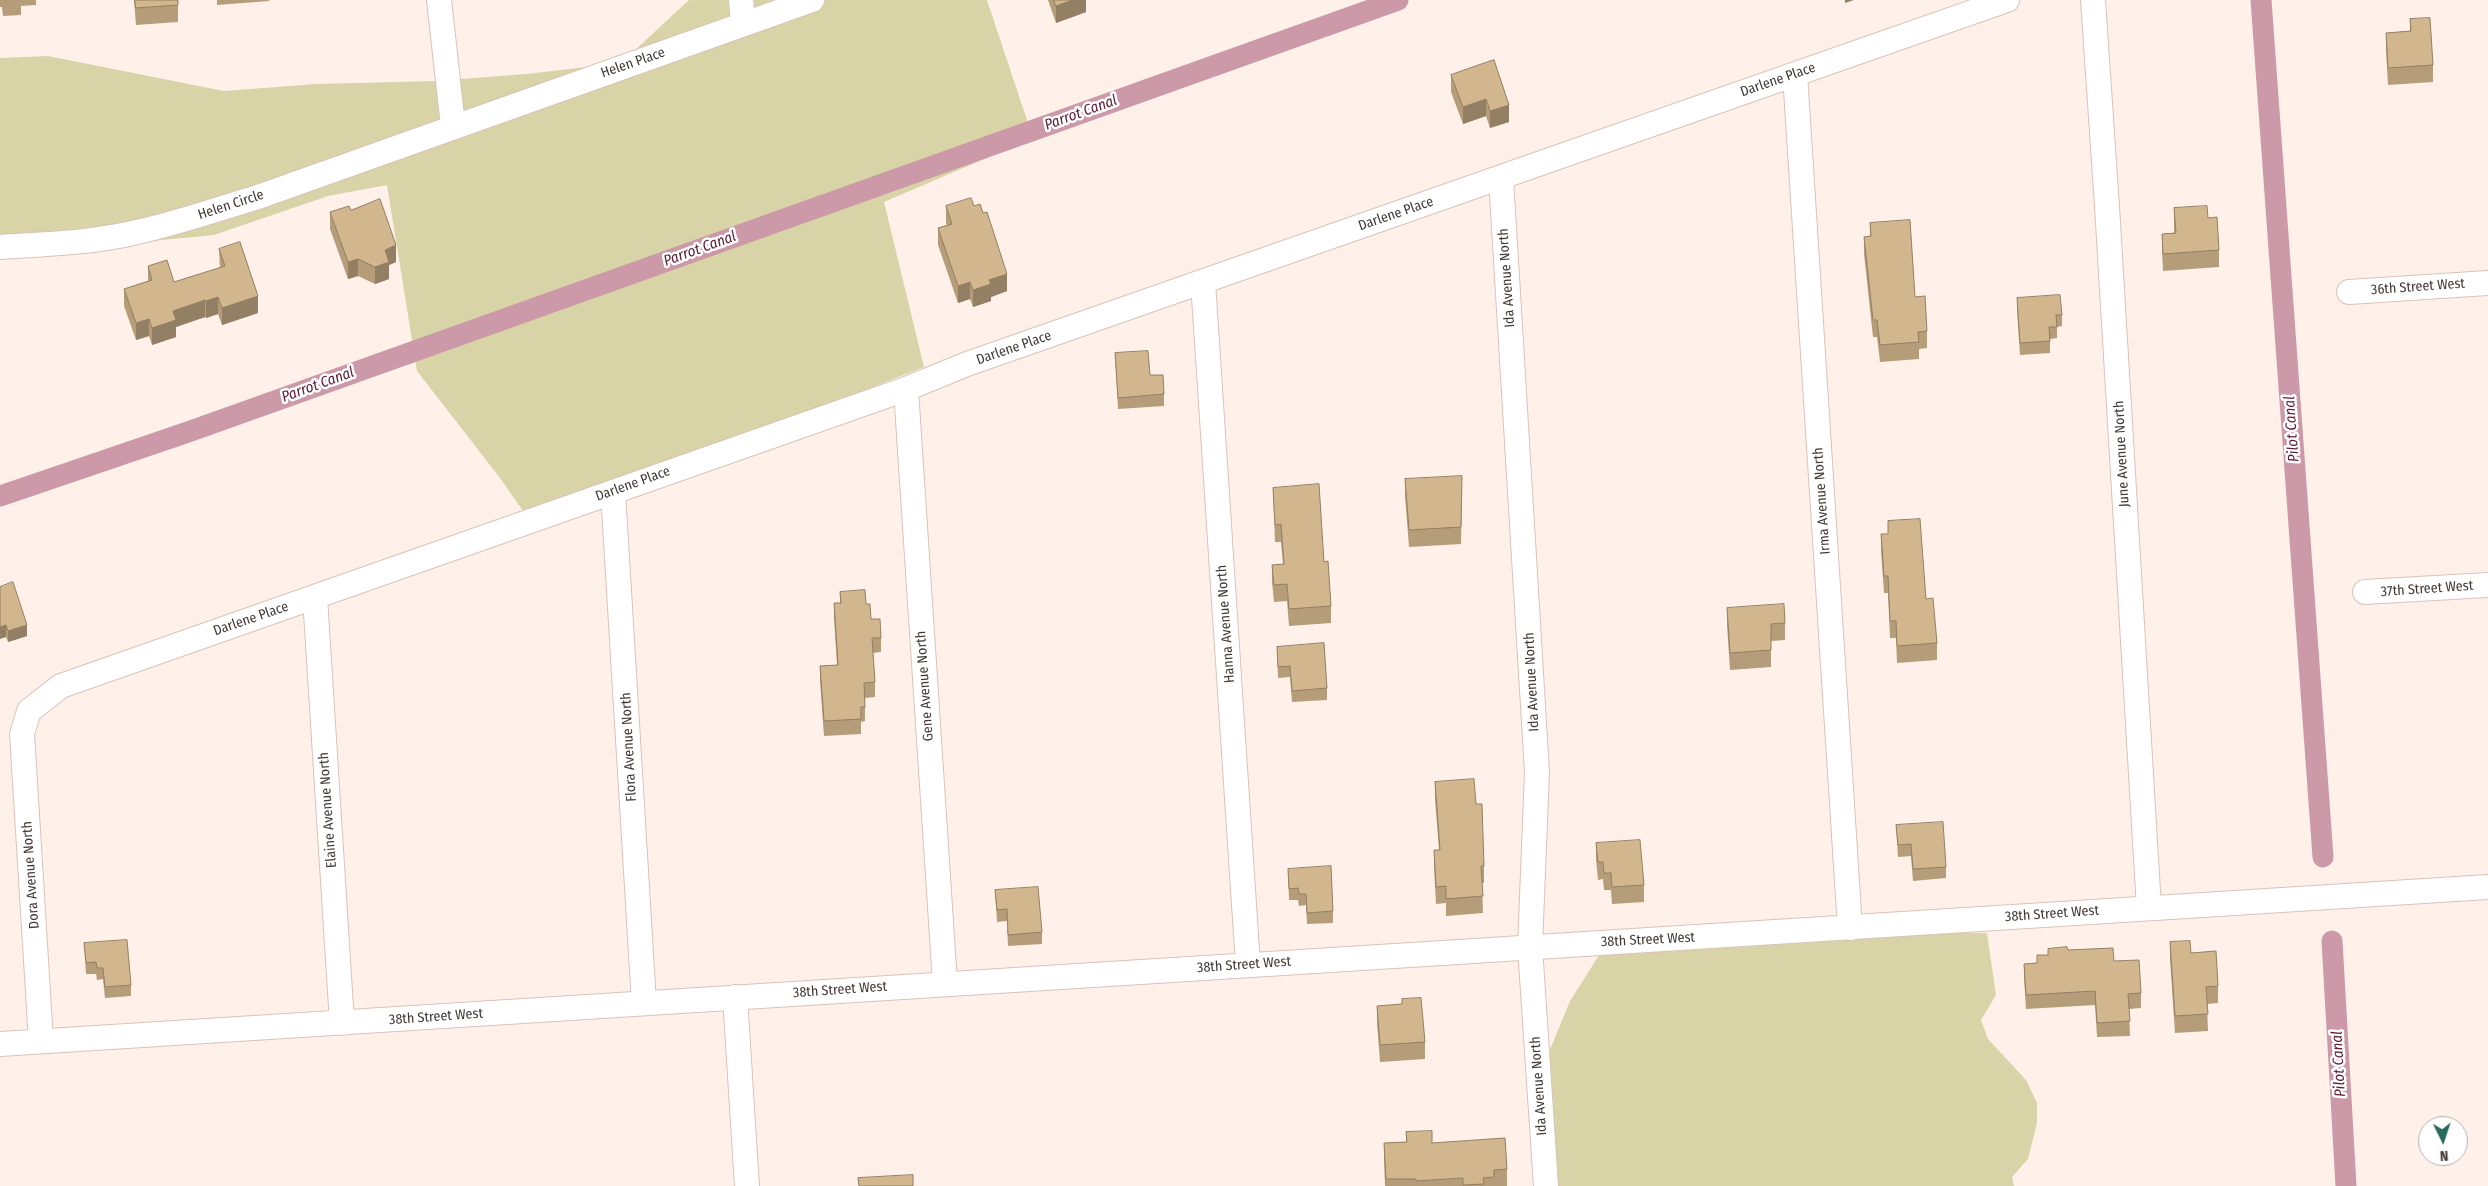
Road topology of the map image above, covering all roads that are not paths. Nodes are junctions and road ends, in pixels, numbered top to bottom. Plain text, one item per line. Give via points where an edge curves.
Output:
1 (439, 0) edge
2 (741, 0) edge
3 (812, 0) edge
4 (2007, 0) edge
5 (2092, 0) edge
6 (743, 24) junction
7 (1795, 74) junction
8 (453, 126) junction
9 (1501, 178) junction
10 (0, 247) edge
11 (1203, 282) junction
12 (2488, 283) edge
13 (2349, 292) dead end
14 (906, 389) junction
15 (613, 492) junction
16 (2488, 585) edge
17 (2365, 592) dead end
18 (315, 598) junction
19 (29, 711) joint
20 (2488, 887) edge
21 (2149, 908) junction
22 (1850, 928) junction
23 (1530, 947) junction
24 (1248, 965) junction
25 (945, 983) junction
26 (735, 997) junction
27 (644, 1003) junction
28 (342, 1023) junction
29 (41, 1041) junction
30 (0, 1044) edge
31 (747, 1186) edge
32 (1546, 1186) edge

1 - 8 street
2 - 6 street
3 - 6 street, Helen Place
4 - 7 street, Darlene Place
5 - 21 street, June Avenue North
6 - 8 street, Helen Place
7 - 9 street, Darlene Place
7 - 22 street, Irma Avenue North
8 - 10 street, Helen Circle via 258,197 144,230 66,243
9 - 11 street, Darlene Place
9 - 23 street, Ida Avenue North via 1537,772
11 - 14 street, Darlene Place via 967,364
11 - 24 street, Hanna Avenue North
12 - 13 street, 36th Street West
14 - 15 street, Darlene Place
14 - 25 street, Gene Avenue North
15 - 18 street, Darlene Place
15 - 27 street, Flora Avenue North
16 - 17 street, 37th Street West
18 - 19 street, Darlene Place via 61,686
18 - 28 street, Elaine Avenue North
19 - 29 street, Dora Avenue North via 22,734
20 - 21 street, 38th Street West
21 - 22 street, 38th Street West
22 - 23 street, 38th Street West
23 - 24 street, 38th Street West
23 - 32 street, Ida Avenue North
24 - 25 street, 38th Street West
25 - 26 street, 38th Street West
26 - 27 street, 38th Street West
26 - 31 street
27 - 28 street, 38th Street West
28 - 29 street, 38th Street West
29 - 30 street, 38th Street West

